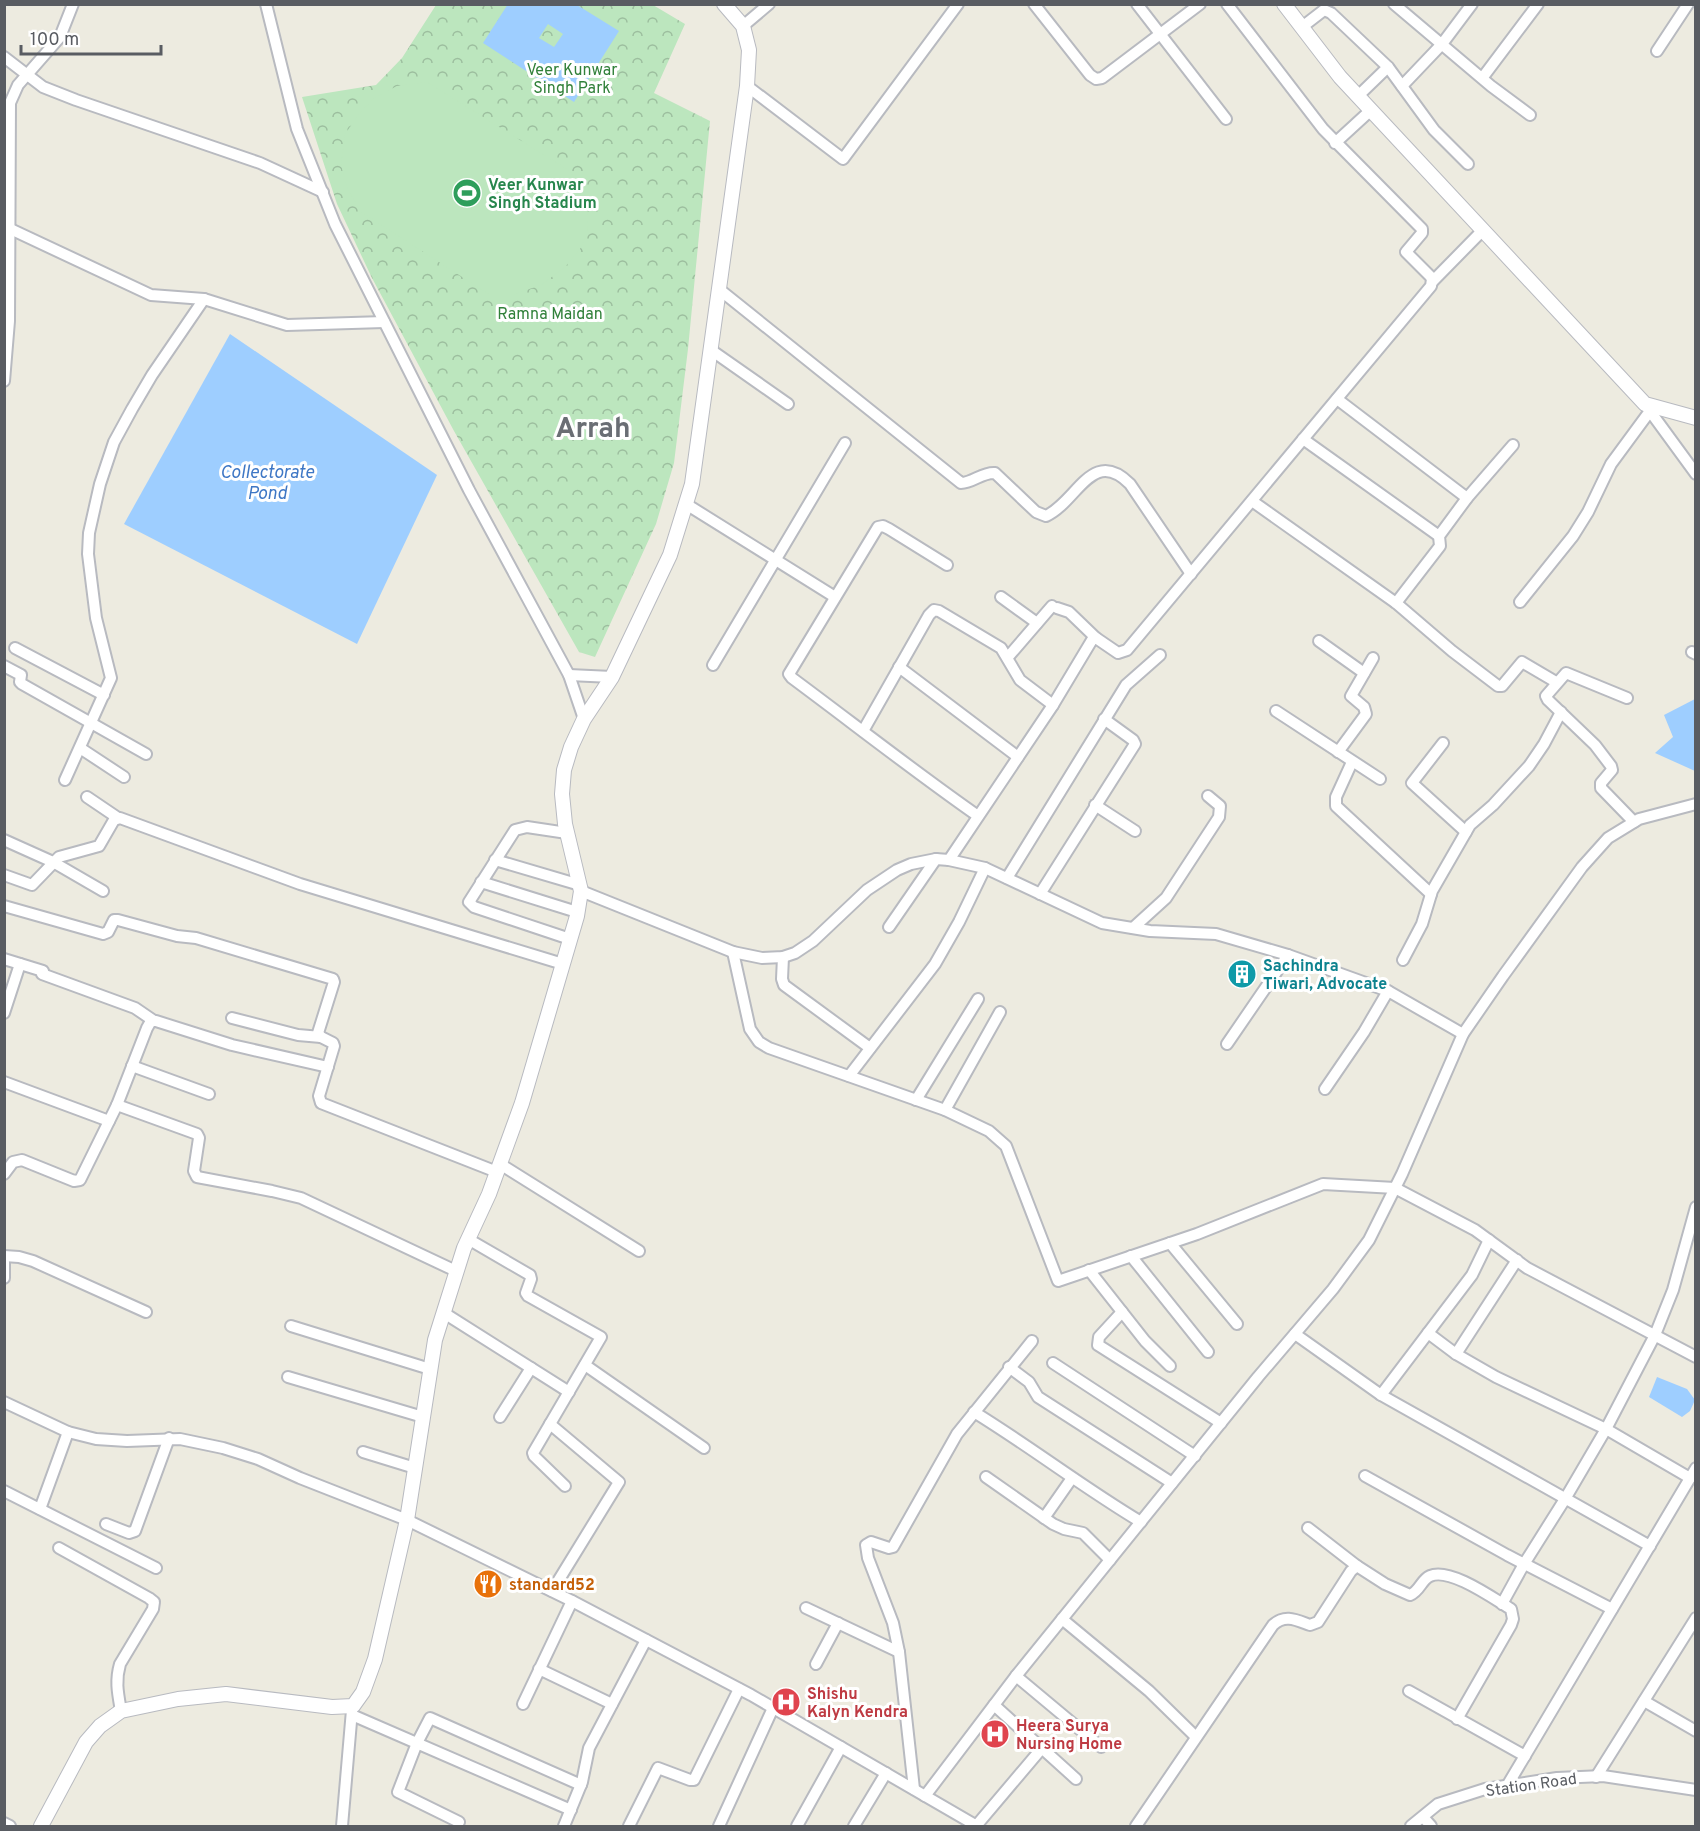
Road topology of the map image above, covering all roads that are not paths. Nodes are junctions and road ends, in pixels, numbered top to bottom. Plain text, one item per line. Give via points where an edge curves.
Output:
1 (73, 4) edge
2 (266, 4) edge
3 (724, 4) edge
4 (769, 4) edge
5 (958, 4) edge
6 (1034, 4) edge
7 (1137, 4) edge
8 (1200, 4) edge
9 (1227, 4) edge
10 (1284, 4) edge
11 (1394, 4) edge
12 (1472, 4) edge
13 (1538, 4) edge
14 (1688, 4) edge
15 (1330, 7) edge
16 (743, 26) junction
17 (1302, 27) junction
18 (1161, 33) junction
19 (1442, 44) junction
20 (1657, 51) dead end
21 (4, 57) edge
22 (1388, 66) junction
23 (28, 76) junction
24 (1483, 77) junction
25 (747, 86) junction
26 (1402, 86) junction
27 (1358, 96) junction
28 (1371, 110) junction
29 (1530, 115) dead end
30 (1226, 119) dead end
31 (1335, 142) junction
32 (1468, 164) dead end
33 (322, 192) junction
34 (7, 228) edge
35 (1483, 230) junction
36 (1432, 282) junction
37 (720, 290) junction
38 (204, 299) junction
39 (384, 322) junction
40 (711, 350) junction
41 (4, 381) edge
42 (1337, 399) junction
43 (788, 404) dead end
44 (1648, 408) junction
45 (1695, 418) edge
46 (1303, 438) junction
47 (845, 443) dead end
48 (1513, 445) dead end
49 (1695, 474) edge
50 (1467, 498) junction
51 (1252, 501) junction
52 (686, 504) junction
53 (1438, 536) junction
54 (775, 561) junction
55 (947, 565) dead end
56 (1191, 574) junction
57 (835, 597) junction
58 (1000, 597) dead end
59 (1520, 602) dead end
60 (1396, 603) junction
61 (1037, 623) junction
62 (1096, 638) junction
63 (1320, 641) dead end
64 (15, 648) dead end
65 (1160, 655) dead end
66 (1008, 657) junction
67 (1373, 658) dead end
68 (713, 665) dead end
69 (4, 666) edge
70 (899, 667) junction
71 (1364, 673) junction
72 (569, 675) junction
73 (612, 677) junction
74 (1556, 682) junction
75 (104, 695) junction
76 (1627, 698) dead end
77 (1053, 705) junction
78 (1276, 711) dead end
79 (1561, 712) junction
80 (584, 719) junction
81 (1104, 719) junction
82 (91, 723) junction
83 (863, 730) junction
84 (1443, 743) dead end
85 (80, 748) junction
86 (1338, 752) junction
87 (146, 754) dead end
88 (1018, 757) junction
89 (1352, 762) junction
90 (124, 777) dead end
91 (1380, 779) dead end
92 (65, 780) dead end
93 (1208, 796) dead end
94 (87, 797) dead end
95 (1695, 804) edge
96 (1095, 805) junction
97 (978, 816) junction
98 (118, 818) junction
99 (1634, 822) junction
100 (1135, 831) dead end
101 (1466, 832) junction
102 (567, 833) junction
103 (4, 840) edge
104 (936, 859) junction
105 (495, 860) junction
106 (949, 860) junction
107 (53, 862) junction
108 (985, 868) junction
109 (4, 874) edge
110 (1007, 878) junction
111 (481, 882) junction
112 (580, 888) junction
113 (103, 891) dead end
114 (1040, 894) junction
115 (1431, 894) junction
116 (4, 906) edge
117 (577, 912) junction
118 (889, 927) dead end
119 (1133, 928) junction
120 (570, 939) junction
121 (733, 952) junction
122 (1288, 955) junction
123 (783, 957) junction
124 (4, 959) edge
125 (1403, 960) dead end
126 (20, 964) junction
127 (563, 964) junction
128 (1388, 991) junction
129 (978, 999) dead end
130 (1000, 1012) dead end
131 (4, 1013) edge
132 (232, 1018) dead end
133 (154, 1021) junction
134 (1463, 1034) junction
135 (321, 1037) junction
136 (1227, 1044) dead end
137 (870, 1048) junction
138 (132, 1066) junction
139 (328, 1067) junction
140 (849, 1076) junction
141 (4, 1082) edge
142 (1325, 1089) dead end
143 (210, 1094) dead end
144 (916, 1100) junction
145 (117, 1105) junction
146 (945, 1110) junction
147 (109, 1121) junction
148 (498, 1168) junction
149 (4, 1174) edge
150 (1395, 1188) junction
151 (1695, 1207) edge
152 (468, 1239) junction
153 (1489, 1240) junction
154 (1170, 1243) junction
155 (639, 1251) dead end
156 (4, 1256) edge
157 (1131, 1256) junction
158 (1517, 1260) junction
159 (4, 1262) edge
160 (1089, 1270) junction
161 (456, 1271) junction
162 (4, 1278) edge
163 (146, 1312) dead end
164 (444, 1312) junction
165 (1122, 1312) junction
166 (1237, 1324) dead end
167 (291, 1326) dead end
168 (1428, 1333) junction
169 (1295, 1334) junction
170 (1655, 1335) junction
171 (1032, 1341) dead end
172 (1208, 1352) dead end
173 (1456, 1353) junction
174 (1695, 1358) edge
175 (1053, 1363) dead end
176 (585, 1365) junction
177 (1170, 1366) dead end
178 (531, 1368) junction
179 (1009, 1368) junction
180 (430, 1369) junction
181 (288, 1377) dead end
182 (569, 1392) junction
183 (1381, 1395) junction
184 (4, 1402) edge
185 (974, 1412) junction
186 (423, 1417) junction
187 (500, 1417) dead end
188 (1221, 1423) junction
189 (550, 1425) junction
190 (1606, 1429) junction
191 (68, 1432) junction
192 (169, 1438) junction
193 (704, 1448) dead end
194 (363, 1452) dead end
195 (1195, 1456) junction
196 (415, 1468) junction
197 (1693, 1473) edge
198 (1365, 1476) dead end
199 (986, 1477) dead end
200 (1072, 1478) junction
201 (1172, 1483) junction
202 (566, 1486) dead end
203 (4, 1491) edge
204 (1565, 1499) junction
205 (40, 1509) junction
206 (1044, 1518) junction
207 (407, 1520) junction
208 (1141, 1522) junction
209 (106, 1524) dead end
210 (1308, 1528) dead end
211 (1650, 1546) junction
212 (59, 1548) dead end
213 (1110, 1560) junction
214 (1524, 1563) junction
215 (1357, 1566) junction
216 (156, 1568) dead end
217 (552, 1591) junction
218 (572, 1601) junction
219 (1502, 1604) junction
220 (806, 1608) dead end
221 (1612, 1610) junction
222 (1695, 1618) edge
223 (1062, 1619) junction
224 (838, 1623) junction
225 (646, 1640) junction
226 (899, 1652) junction
227 (816, 1664) dead end
228 (539, 1669) junction
229 (1016, 1676) junction
230 (739, 1689) junction
231 (1409, 1691) dead end
232 (1644, 1701) junction
233 (523, 1704) dead end
234 (612, 1704) junction
235 (994, 1705) junction
236 (773, 1708) junction
237 (352, 1710) junction
238 (121, 1712) junction
239 (1457, 1719) junction
240 (1695, 1730) edge
241 (1196, 1737) junction
242 (417, 1743) junction
243 (841, 1747) junction
244 (1101, 1747) dead end
245 (1042, 1748) junction
246 (1525, 1756) junction
247 (886, 1773) junction
248 (1596, 1776) junction
249 (1076, 1779) dead end
250 (581, 1785) junction
251 (1507, 1786) junction
252 (914, 1789) junction
253 (1695, 1790) edge
254 (925, 1796) junction
255 (571, 1810) junction
256 (1423, 1817) junction
257 (459, 1822) dead end
258 (4, 1823) edge
259 (976, 1826) edge
260 (10, 1827) edge
261 (41, 1827) edge
262 (342, 1827) edge
263 (564, 1827) edge
264 (629, 1827) edge
265 (719, 1827) edge
266 (797, 1827) edge
267 (854, 1827) edge
268 (1136, 1827) edge
269 (1411, 1827) edge
270 (1431, 1827) edge

1 - 23 street via 60,37
2 - 33 street via 297,129
3 - 16 street
4 - 16 street
5 - 25 street via 843,159
6 - 18 street via 1094,79 1102,78
7 - 18 street
8 - 18 street
9 - 31 street
10 - 17 street
11 - 19 street
12 - 19 street
13 - 24 street
14 - 20 street
15 - 17 street
15 - 22 street
16 - 25 street via 749,50
17 - 27 street
18 - 30 street
19 - 24 street
19 - 26 street
21 - 23 street
22 - 26 street
22 - 27 street
23 - 33 street via 43,87 260,163
23 - 34 street via 18,85 10,103
24 - 29 street
25 - 37 street
26 - 32 street via 1434,130
27 - 28 street
28 - 31 street
28 - 35 street
31 - 36 street via 1422,229 1406,252
33 - 39 street
34 - 38 street via 151,296
34 - 41 street via 9,321
35 - 36 street
35 - 44 street
36 - 42 street
37 - 40 street
37 - 56 street via 959,482 995,473 1036,512 1046,516 1095,473 1117,473 1130,484
38 - 39 street via 287,325
38 - 75 street via 152,375 114,442 92,512 91,577 96,618 111,673
39 - 72 street
40 - 43 street
40 - 52 street
42 - 46 street
42 - 50 street
44 - 45 street
44 - 49 street
44 - 59 street via 1611,464 1573,536
46 - 51 street
46 - 53 street
47 - 54 street
48 - 50 street
50 - 53 street
51 - 56 street
51 - 60 street
52 - 54 street
52 - 73 street via 670,555
53 - 60 street via 1440,546
54 - 57 street
54 - 68 street
55 - 57 street via 880,526
56 - 62 street via 1124,653
57 - 83 street via 789,674
58 - 61 street
60 - 74 street via 1498,686 1522,662
61 - 62 street via 1055,607 1069,612
61 - 66 street
62 - 77 street
63 - 71 street
64 - 75 street
65 - 81 street via 1131,678
66 - 70 street via 998,646 934,610
66 - 77 street via 1020,680
67 - 71 street
69 - 82 street via 21,675 22,684
70 - 83 street
70 - 88 street
71 - 86 street via 1351,696 1366,714
72 - 73 street
72 - 80 street
73 - 80 street
74 - 76 street via 1568,673
74 - 79 street via 1546,698
75 - 82 street
77 - 88 street
78 - 86 street
79 - 99 street via 1611,766 1601,788
79 - 101 street via 1529,766
80 - 102 street via 564,770 562,794
81 - 96 street via 1135,744
81 - 110 street
82 - 85 street
82 - 87 street
83 - 97 street
84 - 101 street via 1412,783
85 - 90 street
85 - 92 street
86 - 89 street
88 - 97 street
89 - 91 street
89 - 115 street via 1336,797 1336,806
93 - 119 street via 1220,806 1219,817 1166,898
94 - 98 street
95 - 99 street
96 - 100 street
96 - 114 street
97 - 106 street
98 - 107 street via 99,846
98 - 127 street via 300,884
99 - 134 street via 1608,838 1582,867
101 - 115 street
102 - 105 street via 518,828
102 - 112 street
103 - 107 street
104 - 106 street
104 - 118 street
104 - 123 street via 897,870 867,890 813,941
105 - 111 street
105 - 112 street
106 - 108 street
107 - 109 street via 31,886
107 - 113 street
108 - 110 street
108 - 137 street via 935,964
110 - 114 street
111 - 117 street
111 - 120 street via 469,900 471,906
112 - 117 street
112 - 121 street
114 - 119 street via 1102,923
115 - 125 street via 1422,924
116 - 135 street via 103,934 117,920 196,938 331,979 334,982 318,1030
117 - 120 street
119 - 122 street via 1216,934
120 - 127 street
121 - 123 street via 762,958
121 - 140 street via 750,1029 759,1042
122 - 128 street
122 - 136 street
123 - 137 street via 784,985
124 - 126 street
126 - 131 street
126 - 133 street via 135,1008
127 - 148 street via 522,1103
128 - 134 street
128 - 142 street
129 - 144 street
130 - 146 street
132 - 135 street
133 - 138 street via 148,1024
133 - 139 street
134 - 150 street
135 - 139 street via 334,1044
137 - 140 street
138 - 143 street
138 - 145 street
139 - 148 street via 321,1103
140 - 144 street
141 - 147 street
144 - 146 street
145 - 147 street
145 - 161 street via 197,1134 196,1177 301,1198
146 - 160 street via 989,1131 1006,1146 1058,1281
147 - 149 street via 78,1182 22,1160 13,1162
148 - 152 street
148 - 155 street
150 - 153 street
150 - 154 street via 1323,1184
150 - 169 street via 1369,1240
151 - 170 street via 1673,1290
152 - 161 street
152 - 176 street via 530,1275 528,1296 601,1335
153 - 158 street
153 - 168 street via 1472,1275
154 - 157 street
154 - 166 street
156 - 163 street via 33,1260
157 - 160 street
157 - 172 street
158 - 170 street
158 - 173 street
159 - 162 street
160 - 165 street
161 - 164 street
164 - 178 street
164 - 180 street
165 - 177 street
165 - 188 street via 1099,1337 1098,1345
167 - 180 street
168 - 173 street
168 - 183 street
169 - 183 street
169 - 188 street
170 - 174 street
170 - 190 street
171 - 179 street
173 - 190 street via 1496,1377
175 - 195 street
176 - 182 street
176 - 193 street
178 - 182 street
178 - 187 street
179 - 185 street
179 - 201 street via 1029,1382 1038,1397
180 - 186 street
181 - 186 street
182 - 189 street
183 - 204 street
184 - 191 street
185 - 200 street
185 - 226 street via 944,1455 893,1547 871,1542 866,1545
186 - 196 street
188 - 195 street
189 - 202 street via 533,1455
189 - 217 street via 620,1482
190 - 197 street
190 - 204 street
191 - 192 street via 127,1441
191 - 205 street
192 - 207 street via 258,1459
192 - 209 street via 135,1531 129,1533
194 - 196 street
195 - 201 street
196 - 207 street
197 - 211 street
198 - 214 street
199 - 206 street
200 - 206 street
200 - 208 street
201 - 208 street
203 - 205 street
204 - 211 street
204 - 214 street
205 - 216 street
206 - 213 street via 1060,1528 1083,1533
207 - 217 street
207 - 237 street via 375,1659
208 - 213 street
210 - 215 street
211 - 221 street
212 - 238 street via 154,1602 120,1664 116,1684
213 - 223 street
214 - 219 street
214 - 221 street
215 - 219 street via 1405,1594 1414,1594 1429,1576 1444,1574
215 - 241 street via 1318,1622 1310,1625 1288,1618 1273,1625
217 - 218 street
218 - 225 street
218 - 228 street
219 - 239 street via 1511,1609 1513,1619
220 - 224 street
221 - 246 street
222 - 232 street
223 - 229 street
223 - 241 street via 1149,1691
224 - 226 street
224 - 227 street
225 - 230 street
225 - 234 street
226 - 252 street
228 - 233 street
228 - 234 street
229 - 235 street
229 - 244 street
230 - 236 street
230 - 264 street via 696,1778 690,1780 658,1768
231 - 239 street
232 - 240 street
232 - 248 street
234 - 250 street via 589,1748
235 - 245 street
235 - 254 street
236 - 243 street
236 - 265 street
237 - 238 street via 225,1694 178,1699
237 - 242 street
237 - 262 street
238 - 261 street via 99,1726 86,1742
239 - 246 street
241 - 268 street
242 - 250 street via 432,1718
242 - 255 street
242 - 257 street via 398,1792
243 - 247 street
243 - 266 street
245 - 249 street
245 - 259 street
246 - 251 street
247 - 252 street
247 - 267 street
248 - 251 street, Station Road
248 - 253 street, Station Road
250 - 255 street
251 - 256 street, Station Road via 1438,1804
252 - 254 street
254 - 259 street
255 - 263 street
256 - 269 street, Station Road
256 - 270 street
258 - 260 street

